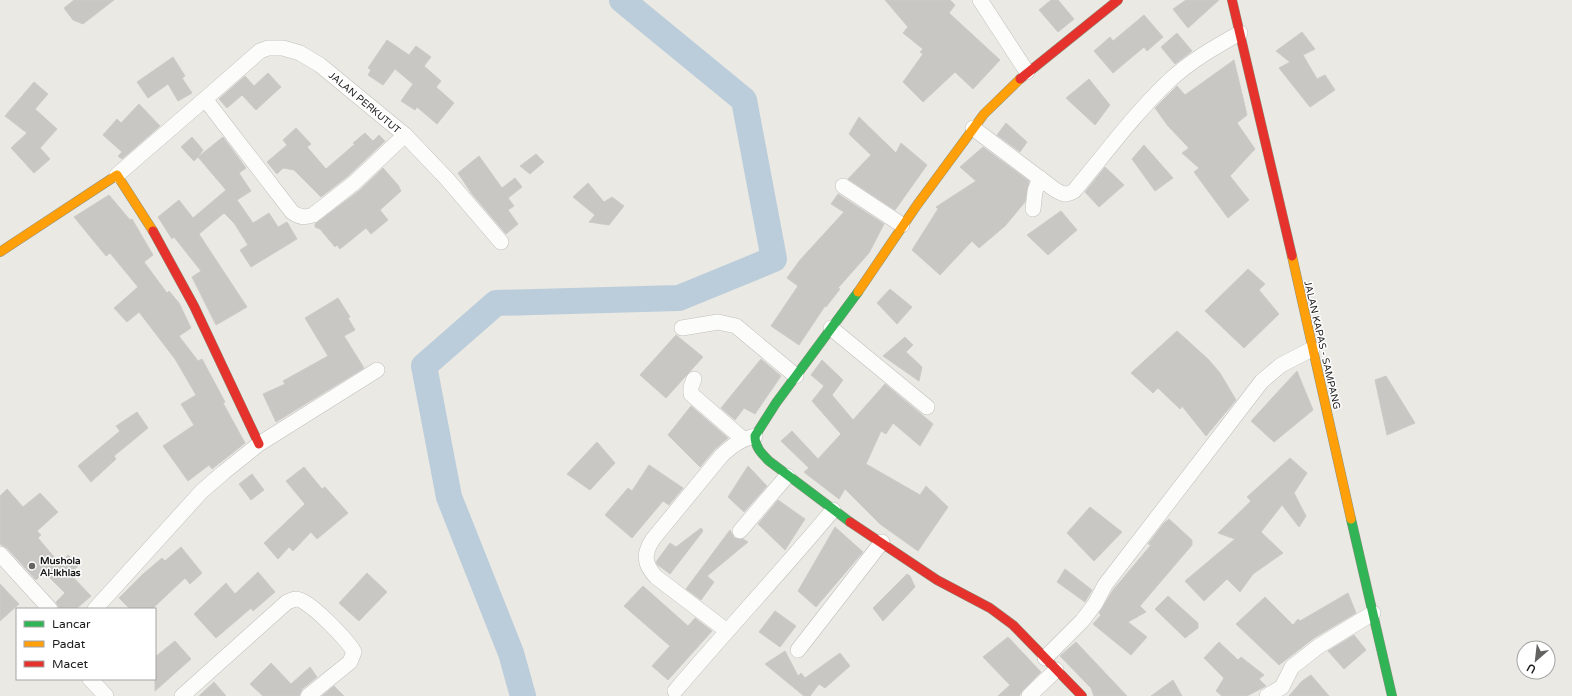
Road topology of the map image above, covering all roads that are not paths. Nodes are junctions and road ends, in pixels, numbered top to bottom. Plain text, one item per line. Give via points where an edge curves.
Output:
1 (980, 0) edge
2 (1118, 0) edge
3 (1232, 0) edge
4 (1240, 33) junction
5 (1027, 72) junction
6 (205, 99) junction
7 (973, 128) junction
8 (406, 135) junction
9 (117, 175) junction
10 (1040, 178) junction
11 (843, 186) dead end
12 (1033, 209) dead end
13 (902, 225) junction
14 (501, 242) dead end
15 (0, 252) edge
16 (682, 328) dead end
17 (831, 328) junction
18 (1312, 350) junction
19 (377, 370) dead end
20 (796, 376) junction
21 (694, 379) dead end
22 (927, 407) dead end
23 (749, 437) junction
24 (259, 444) junction
25 (787, 476) junction
26 (833, 510) junction
27 (740, 531) dead end
28 (882, 542) junction
29 (0, 554) edge
30 (49, 608) edge
31 (96, 608) edge
32 (1373, 613) junction
33 (727, 631) junction
34 (798, 650) dead end
35 (1045, 658) junction
36 (1056, 670) junction
37 (91, 680) edge
38 (675, 691) dead end
39 (106, 696) edge
40 (182, 696) edge
41 (308, 696) edge
42 (1029, 696) edge
43 (1082, 696) edge
44 (1267, 696) edge
45 (1392, 696) edge

1 - 5 street
2 - 5 street
3 - 4 street, JALAN KAPAS - SAMPANG
4 - 10 street via 1169,80 1074,191 1063,194
4 - 18 street, JALAN KAPAS - SAMPANG
5 - 7 street
6 - 8 street, JALAN PERKUTUT via 260,51 283,48 300,53 320,65
6 - 8 street via 292,212 305,218 313,215 354,183
6 - 9 street, JALAN PERKUTUT
7 - 10 street
7 - 13 street
8 - 14 street, JALAN PERKUTUT
9 - 15 street
9 - 24 street via 144,212 179,275
10 - 12 street via 1032,204
11 - 13 street
13 - 17 street
16 - 20 street via 718,322 736,326
17 - 20 street
17 - 22 street
18 - 32 street, JALAN KAPAS - SAMPANG
18 - 35 street via 1281,365 1262,381 1105,585 1089,613
19 - 24 street
20 - 23 street
21 - 23 street via 691,394
23 - 25 street via 759,451
23 - 33 street via 733,444 699,481 653,539 645,555 646,563 656,577
24 - 31 street via 202,491
25 - 26 street
25 - 27 street
26 - 28 street
26 - 33 street
28 - 34 street
28 - 35 street via 937,580 1003,616
29 - 30 street
32 - 44 street via 1319,646 1292,667 1282,687
32 - 45 street, JALAN KAPAS - SAMPANG
33 - 38 street
35 - 36 street
36 - 42 street
36 - 43 street
37 - 39 street
40 - 41 street via 287,602 297,599 306,603 349,643 354,652 350,662

